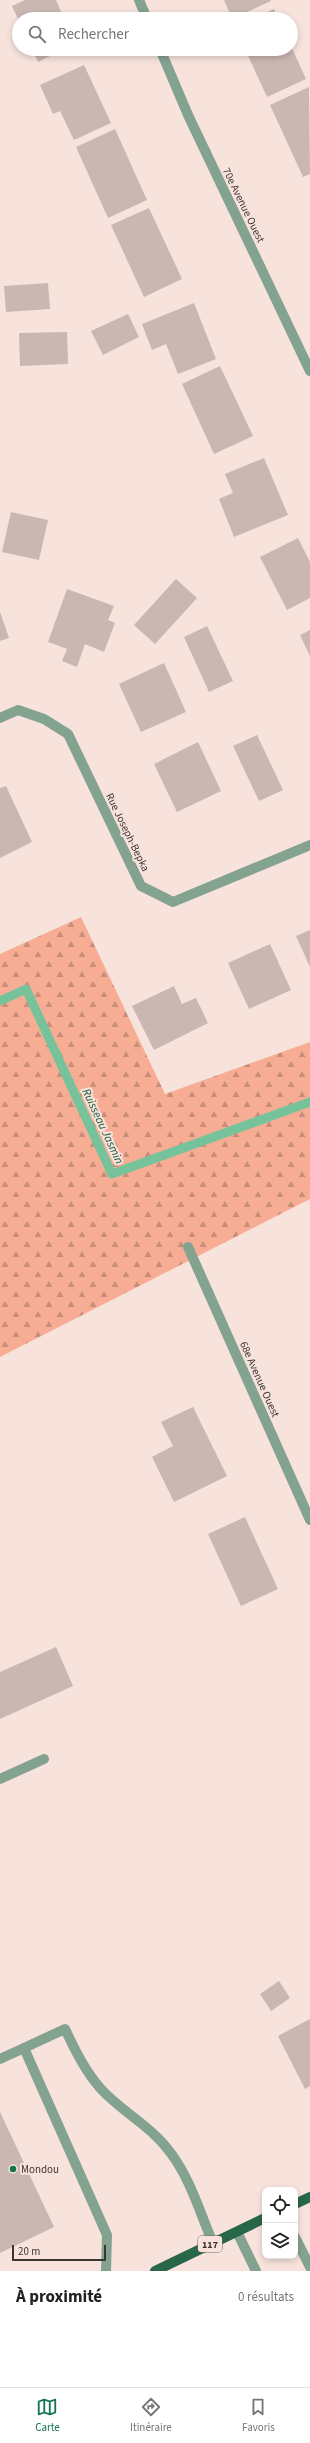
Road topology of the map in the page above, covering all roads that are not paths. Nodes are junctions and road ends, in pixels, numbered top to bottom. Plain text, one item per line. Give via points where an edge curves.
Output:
1 (138, 0) edge
2 (144, 12) edge
3 (163, 56) edge
4 (310, 371) edge
5 (0, 718) edge
6 (310, 845) edge
7 (188, 1247) dead end
8 (310, 1520) edge
9 (44, 1759) dead end
10 (0, 1779) edge
11 (24, 2048) junction
12 (0, 2059) edge
13 (310, 2197) edge
14 (298, 2203) edge
15 (262, 2220) edge
16 (237, 2232) junction
17 (213, 2243) junction
18 (298, 2243) edge
19 (310, 2267) edge
20 (106, 2271) edge
21 (155, 2271) edge
22 (256, 2271) edge

1 - 2 street
3 - 4 street, 70e Avenue Ouest via 188,115
5 - 6 street, Rue Joseph-Bepka via 18,710 44,719 68,734 141,886 173,902
7 - 8 street, 68e Avenue Ouest
9 - 10 street
11 - 12 street
11 - 17 street via 65,2029 78,2056 100,2088 153,2132 171,2153 184,2174
11 - 20 street via 107,2235
13 - 14 main road
15 - 16 main road, 117
16 - 17 main road, 117
16 - 22 street
17 - 21 main road, 117
18 - 19 street

